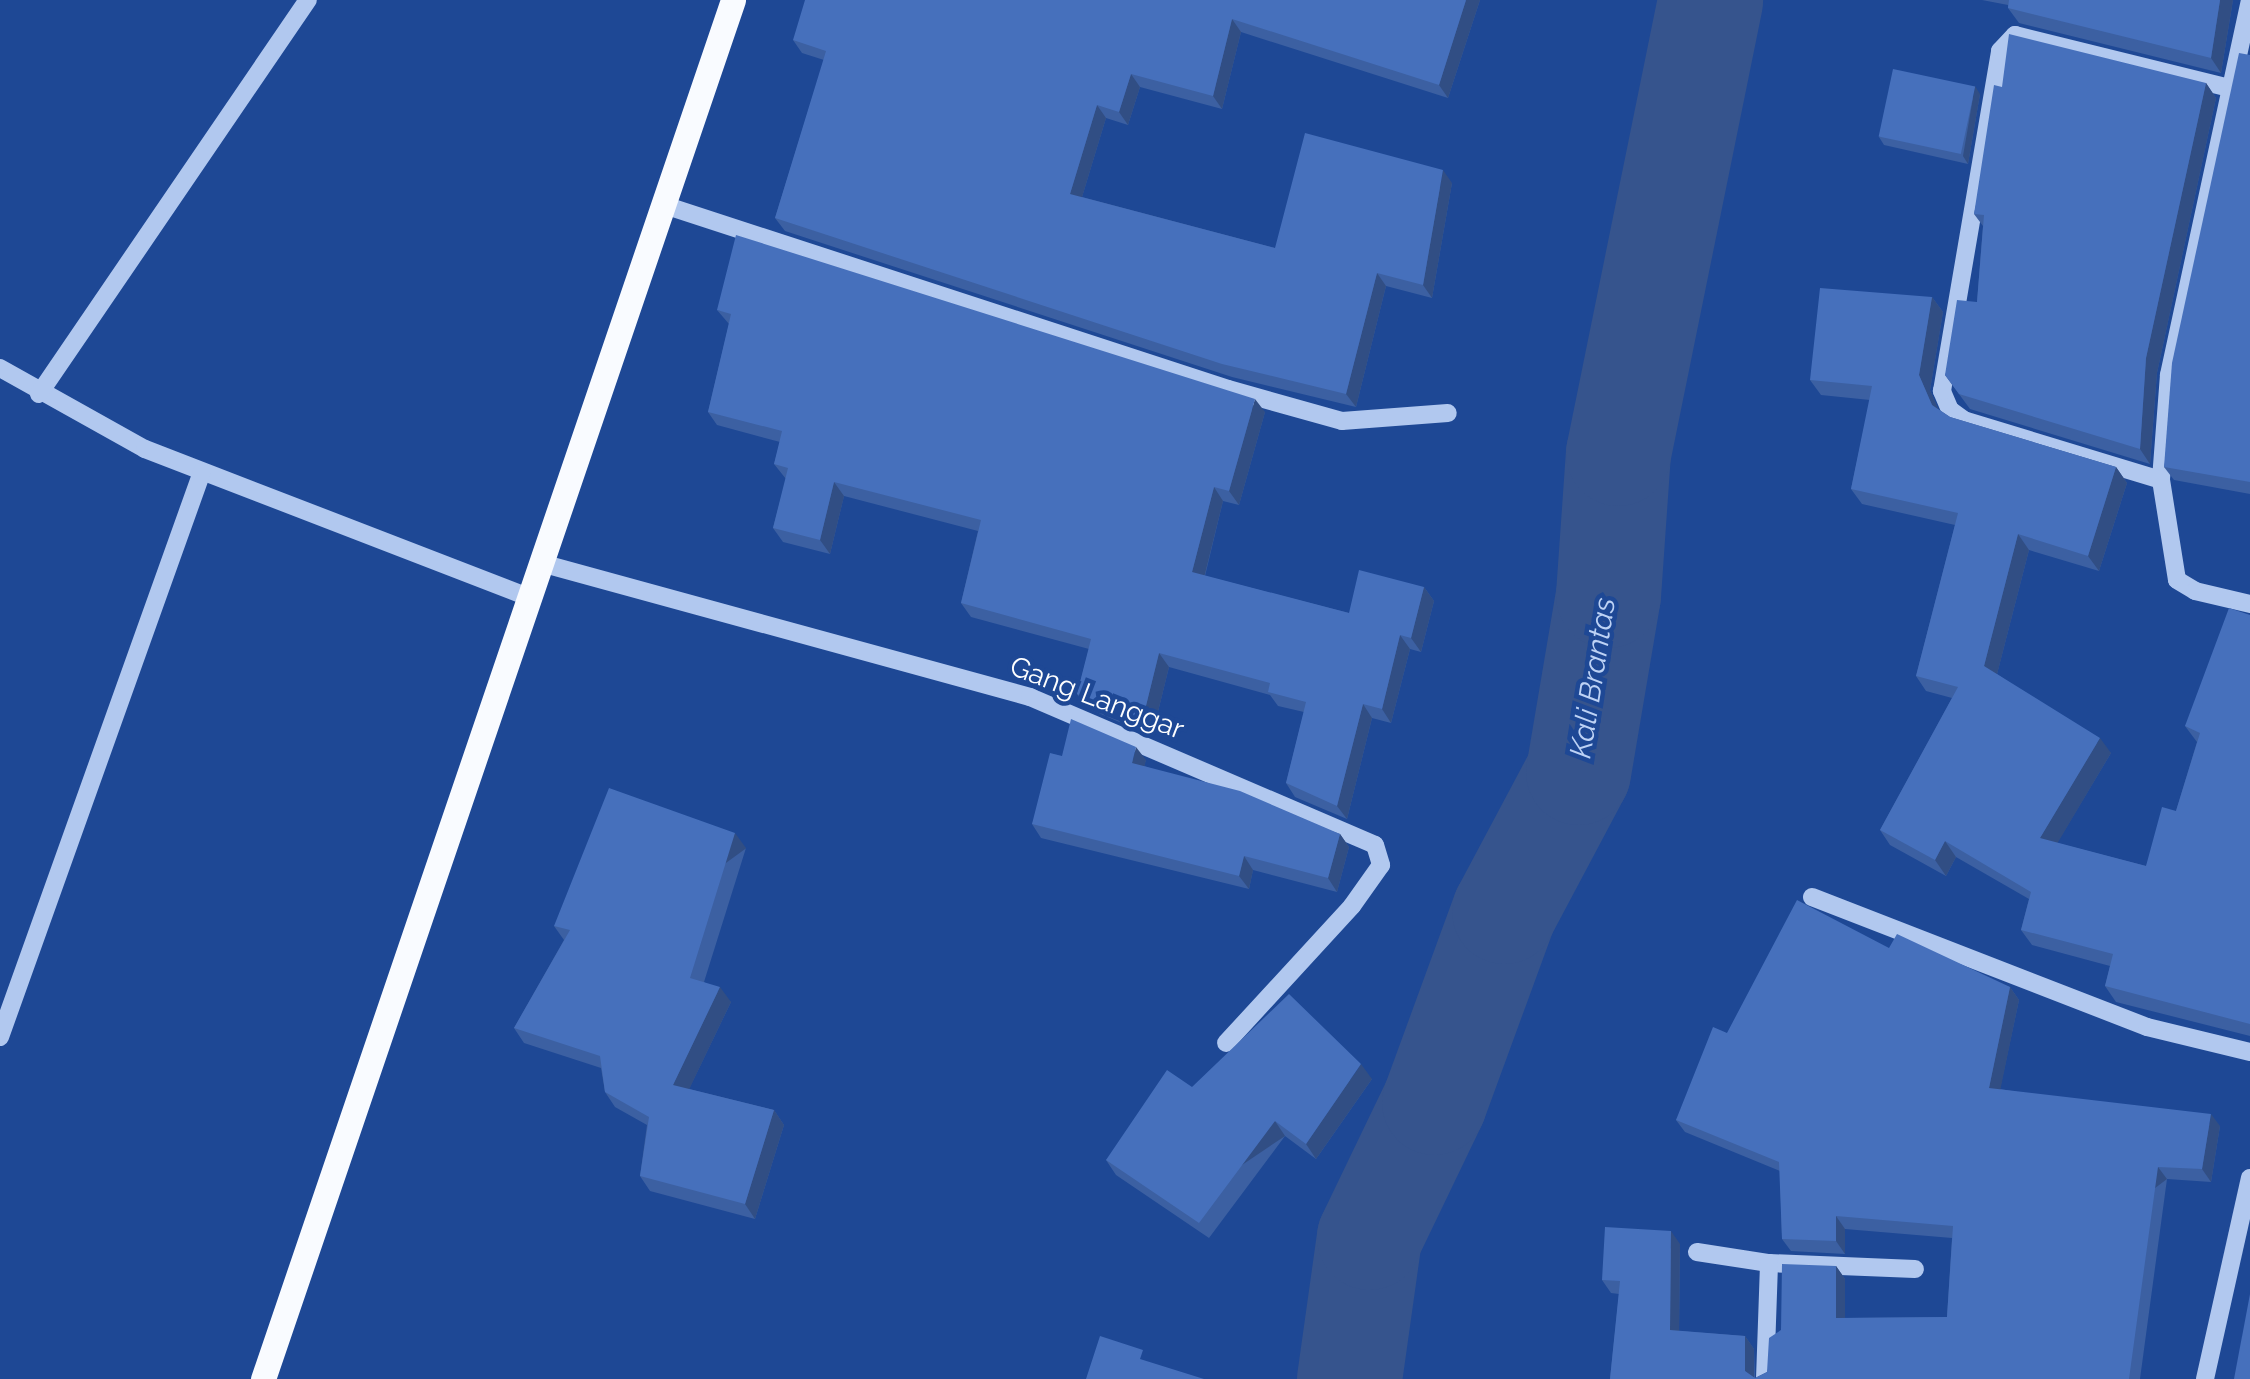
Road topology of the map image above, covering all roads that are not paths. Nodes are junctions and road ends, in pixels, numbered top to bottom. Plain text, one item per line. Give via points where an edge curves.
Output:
1 (308, 0) edge
2 (733, 0) edge
3 (2250, 0) edge
4 (2229, 88) junction
5 (662, 204) junction
6 (0, 368) edge
7 (39, 394) junction
8 (1448, 413) dead end
9 (202, 472) junction
10 (2160, 480) junction
11 (541, 563) junction
12 (529, 598) junction
13 (2250, 604) edge
14 (1812, 897) dead end
15 (0, 1037) edge
16 (1226, 1043) dead end
17 (2250, 1052) edge
18 (2250, 1178) edge
19 (1696, 1252) dead end
20 (1769, 1262) junction
21 (1914, 1269) dead end
22 (263, 1379) edge
23 (1766, 1379) edge
24 (2205, 1379) edge

1 - 7 street
2 - 5 main road
3 - 4 street
4 - 10 street via 2169,375
4 - 10 street via 2015,36 2000,51 1942,392 1964,420
5 - 8 street via 1228,390 1342,421
5 - 11 main road
6 - 7 street
7 - 9 street
9 - 12 street
9 - 15 street
10 - 13 street via 2177,580
11 - 12 main road
11 - 16 street, Gang Langgar via 1030,697 1375,844 1381,866 1352,906
12 - 22 main road
14 - 17 street via 2147,1027
18 - 24 street
19 - 20 street
20 - 21 street
20 - 23 street

